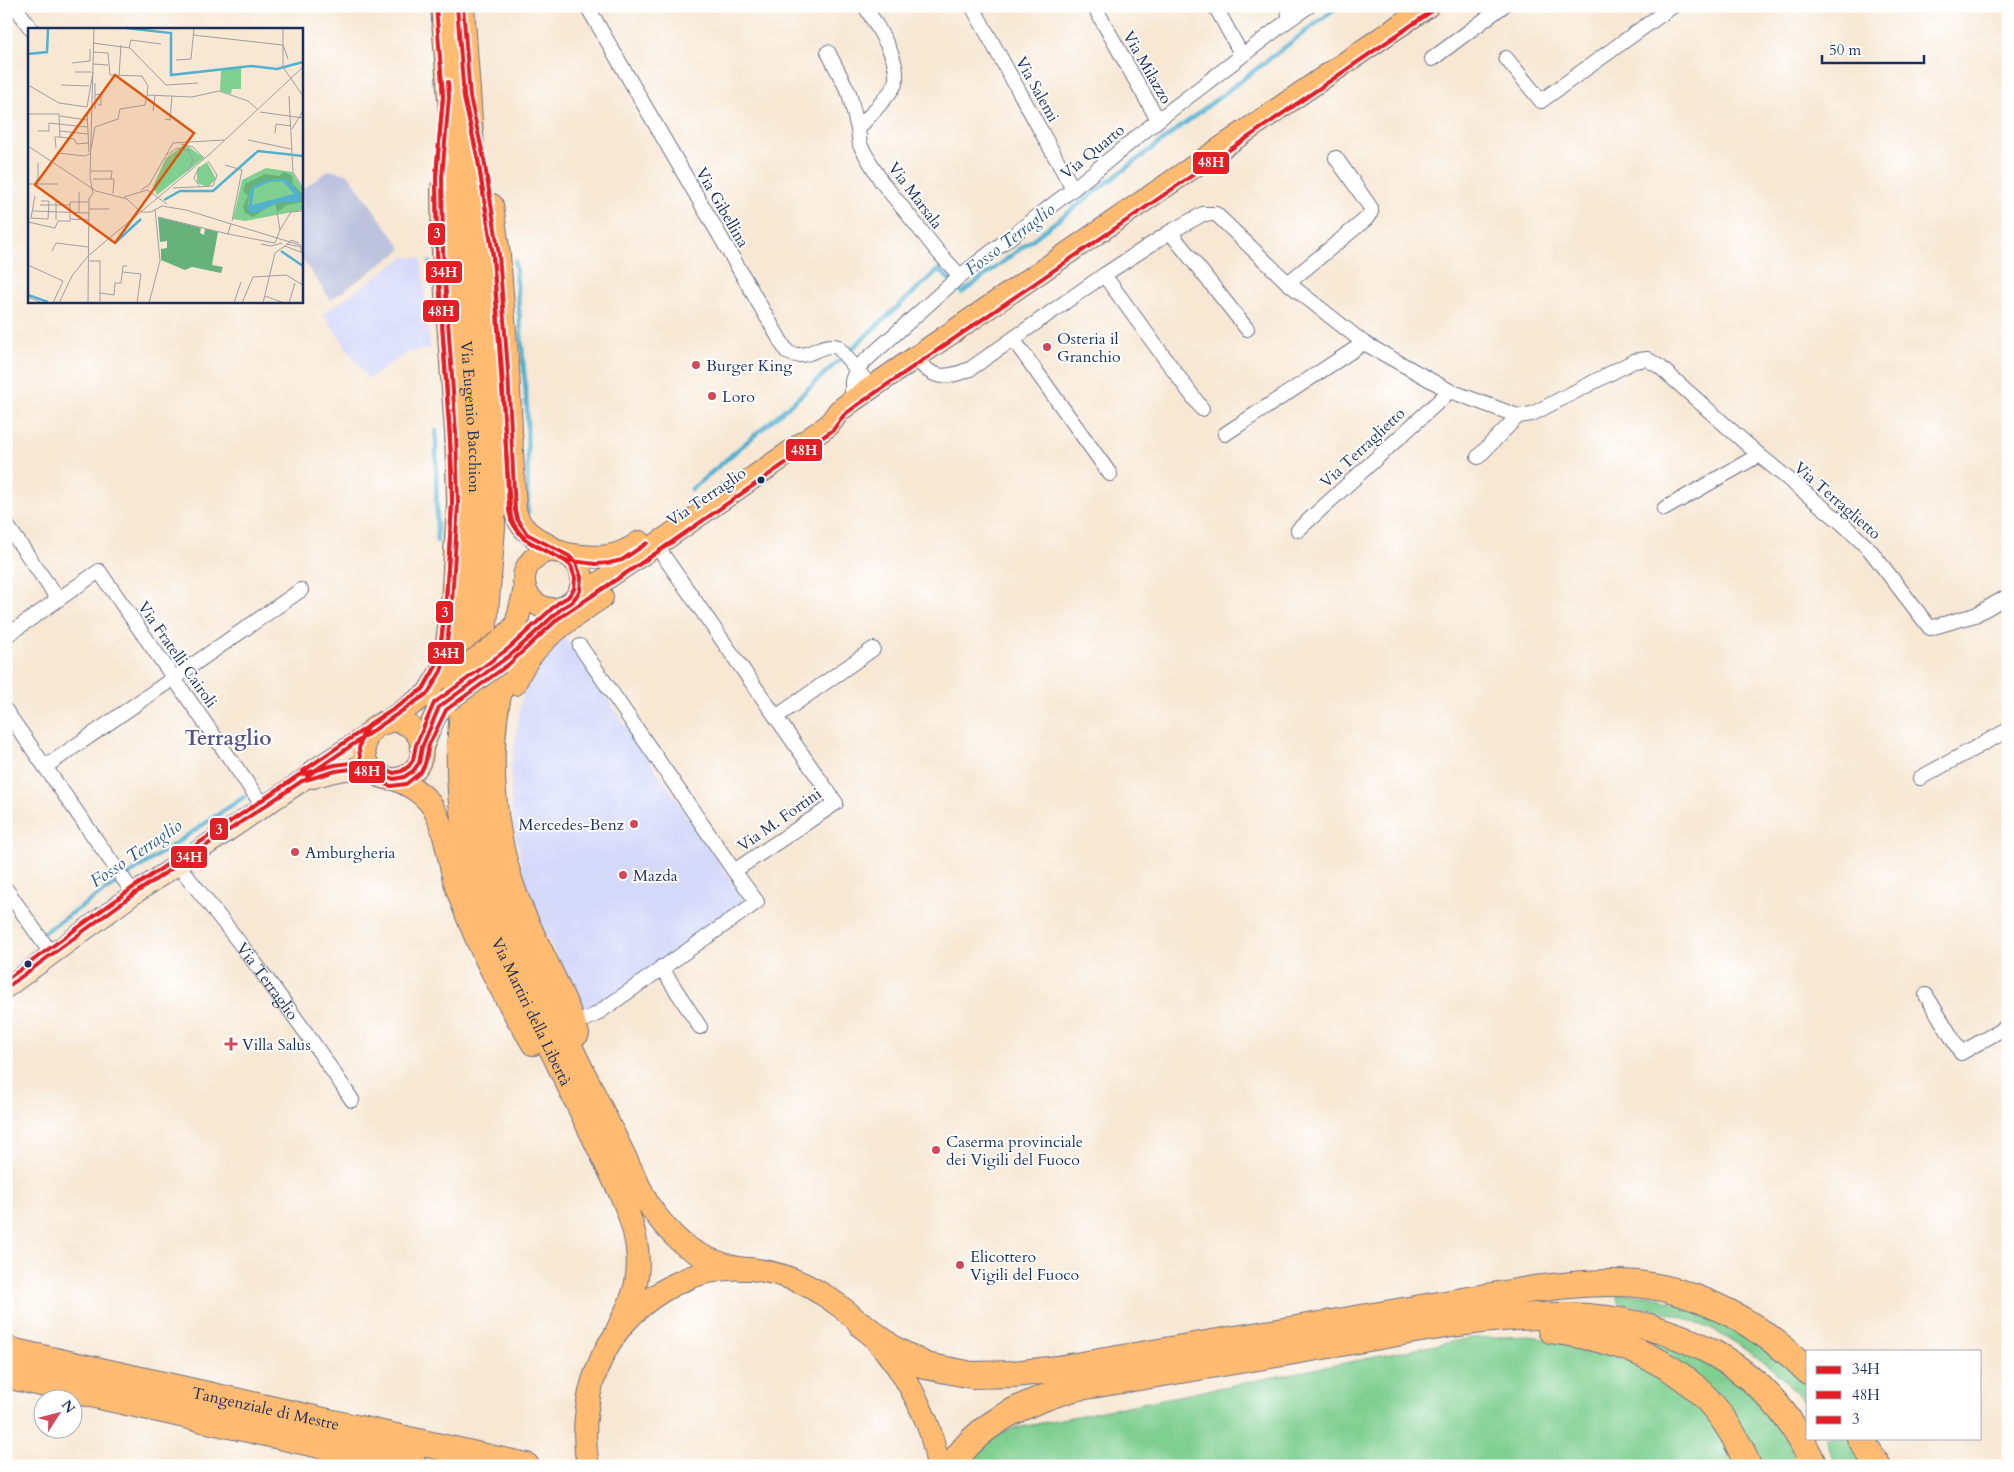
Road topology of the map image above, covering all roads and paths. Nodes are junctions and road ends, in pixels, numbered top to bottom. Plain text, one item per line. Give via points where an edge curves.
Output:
1 (15, 6) edge
2 (442, 6) edge
3 (463, 6) edge
4 (587, 6) edge
5 (865, 6) edge
6 (972, 6) edge
7 (1094, 6) edge
8 (1215, 6) edge
9 (1310, 6) edge
10 (1428, 6) edge
11 (1503, 6) edge
12 (1672, 6) edge
13 (1289, 13) edge
14 (30, 28) edge
15 (828, 52) dead end
16 (1240, 57) junction
17 (1506, 58) dead end
18 (1432, 59) dead end
19 (459, 97) junction
20 (1158, 120) junction
21 (858, 128) junction
22 (1336, 158) dead end
23 (1073, 189) junction
24 (1170, 232) junction
25 (1104, 275) junction
26 (955, 279) junction
27 (1288, 283) junction
28 (1247, 329) dead end
29 (1013, 339) junction
30 (1364, 343) junction
31 (916, 358) junction
32 (853, 365) junction
33 (872, 388) junction
34 (1450, 390) junction
35 (846, 406) junction
36 (1202, 409) dead end
37 (1518, 416) junction
38 (1225, 434) dead end
39 (1759, 455) junction
40 (1478, 457) dead end
41 (1110, 474) dead end
42 (1664, 509) dead end
43 (6, 524) edge
44 (1298, 530) dead end
45 (656, 545) junction
46 (562, 553) junction
47 (525, 589) junction
48 (301, 590) dead end
49 (2008, 596) edge
50 (58, 599) junction
51 (568, 604) junction
52 (6, 636) edge
53 (580, 646) dead end
54 (873, 649) dead end
55 (497, 650) junction
56 (173, 678) junction
57 (456, 679) junction
58 (445, 702) junction
59 (6, 711) edge
60 (776, 717) junction
61 (377, 728) junction
62 (2008, 730) edge
63 (422, 747) junction
64 (45, 767) junction
65 (386, 777) junction
66 (1920, 778) dead end
67 (302, 781) junction
68 (257, 797) junction
69 (497, 803) junction
70 (177, 864) junction
71 (734, 871) junction
72 (6, 889) edge
73 (132, 891) junction
74 (52, 955) junction
75 (661, 967) junction
76 (6, 988) edge
77 (1926, 995) dead end
78 (2008, 1026) edge
79 (700, 1027) dead end
80 (571, 1033) junction
81 (352, 1100) dead end
82 (599, 1151) junction
83 (742, 1269) junction
84 (1416, 1310) junction
85 (862, 1325) junction
86 (1448, 1325) junction
87 (618, 1330) junction
88 (6, 1350) edge
89 (1806, 1369) edge
90 (6, 1375) edge
91 (1806, 1417) edge
92 (1819, 1440) edge
93 (1861, 1440) edge
94 (414, 1466) edge
95 (526, 1466) edge
96 (588, 1466) edge
97 (938, 1466) edge
98 (952, 1466) edge
99 (1748, 1466) edge
100 (1814, 1466) edge
101 (1830, 1466) edge
102 (1878, 1466) edge

1 - 14 street
2 - 19 main road, Via Eugenio Bacchion
3 - 19 main road, Via Eugenio Bacchion
4 - 32 street, Via Gibellina via 786,352 803,356 833,345 842,350
5 - 21 street via 897,72 895,85
6 - 23 street, Via Salemi
7 - 20 street, Via Milazzo
8 - 16 street
9 - 13 street, Via Quarto
10 - 31 main road, Via Terraglio
11 - 18 street
12 - 17 street via 1541,101
13 - 16 street, Via Quarto
15 - 21 street, Via Marsala via 849,93
16 - 20 street, Via Quarto
19 - 46 main road via 484,159 499,254 517,519 528,534
19 - 55 main road, Via Eugenio Bacchion via 494,447
19 - 57 main road, Via Eugenio Bacchion via 475,451 475,528 465,640
19 - 58 main road via 442,177 458,504 452,602 445,659 440,671
20 - 23 street, Via Quarto
21 - 26 street, Via Marsala via 860,145 881,181 943,257
22 - 27 street via 1371,212
23 - 26 street, Via Quarto
24 - 25 street
24 - 27 street via 1203,214 1216,214
24 - 28 street
25 - 29 street
25 - 36 street
26 - 32 street, Via Quarto
27 - 30 street
29 - 31 street via 955,376 924,370
29 - 41 street
30 - 34 street
30 - 38 street
31 - 33 main road, Via Terraglio
32 - 33 street, Via Gibellina
32 - 35 street
33 - 35 main road, Via Terraglio
34 - 37 street
34 - 44 street, Via Terraglietto
35 - 45 main road, Via Terraglio via 829,425
35 - 46 main road, Via Terraglio via 824,416 619,554 596,558
37 - 39 street, Via Terraglietto via 1532,414 1634,360 1648,359
37 - 40 street, Via Terraglietto
39 - 42 street
39 - 49 street, Via Terraglietto via 1870,550 1930,628 1975,615
43 - 50 street
45 - 51 main road, Via Terraglio
45 - 60 street, Via M. Fortini
45 - 69 main road via 643,566 546,638 523,664 511,697
46 - 47 main road via 547,552 532,559 524,573
46 - 51 main road via 576,563 581,577 581,586
47 - 51 main road via 539,606 548,609
47 - 55 main road, Via Terraglio via 516,626
48 - 56 street
50 - 52 street
50 - 56 street, Via Fratelli Cairoli via 99,571
51 - 55 main road, Via Terraglio
53 - 71 street, Via M. Fortini
54 - 60 street
55 - 57 main road, Via Terraglio, bridge
55 - 58 main road, Via Terraglio, bridge
55 - 69 main road via 504,675 495,722
55 - 80 main road, Via Martiri della Libertà via 480,697 477,747 481,821 507,915
56 - 64 street
56 - 68 street, Via Fratelli Cairoli
57 - 58 main road, Via Terraglio
57 - 58 main road, Via Martiri della Libertà
58 - 61 main road, Via Terraglio
58 - 63 main road, Via Terraglio via 439,707
58 - 82 main road, Via Martiri della Libertà via 458,748 458,793 476,887 504,957
59 - 64 street
60 - 71 street, Via M. Fortini via 836,803
61 - 63 main road via 402,723 418,736
61 - 65 main road via 365,743 365,756 371,768
61 - 67 main road, Via Terraglio
62 - 66 street
63 - 65 main road via 417,767 404,777
64 - 73 street
65 - 67 main road, Via Terraglio via 359,768
65 - 82 main road via 414,789 429,802 442,832 472,929 506,1001 534,1046 566,1109
67 - 68 main road, Via Terraglio
68 - 70 main road, Via Terraglio
69 - 80 main road via 505,856 521,907 560,986
70 - 73 main road, Via Terraglio
70 - 81 street, Via Terraglio via 236,936
71 - 75 street via 757,902
72 - 74 street
73 - 74 main road, Via Terraglio
74 - 76 main road, Via Terraglio
75 - 79 street
75 - 80 street
77 - 78 street via 1961,1053
80 - 83 main road, Via Martiri della Libertà via 604,1116 648,1204 685,1247 708,1259
82 - 87 main road, Via Martiri della Libertà via 630,1214 638,1250 635,1287
83 - 85 main road via 780,1275 810,1286 836,1302
83 - 87 main road via 702,1274 678,1283 643,1304
84 - 85 highway via 1058,1369 992,1375 972,1375 926,1366 893,1349
84 - 89 highway via 1576,1284 1653,1287 1710,1304 1739,1318
84 - 91 highway via 1481,1302 1537,1302 1606,1305 1648,1312 1704,1332 1758,1364 1784,1387
85 - 97 main road via 897,1365 912,1390 926,1419
86 - 98 highway via 1052,1394 986,1428 974,1437
86 - 99 highway via 1524,1327 1575,1333 1643,1354 1689,1382 1715,1406 1734,1434
86 - 100 highway via 1523,1317 1580,1317 1645,1327 1692,1342 1733,1364 1770,1396 1796,1430
87 - 96 main road via 599,1364 590,1392 586,1430
88 - 95 highway, Tangenziale di Mestre
90 - 94 highway, Tangenziale di Mestre
92 - 101 highway
93 - 102 highway

